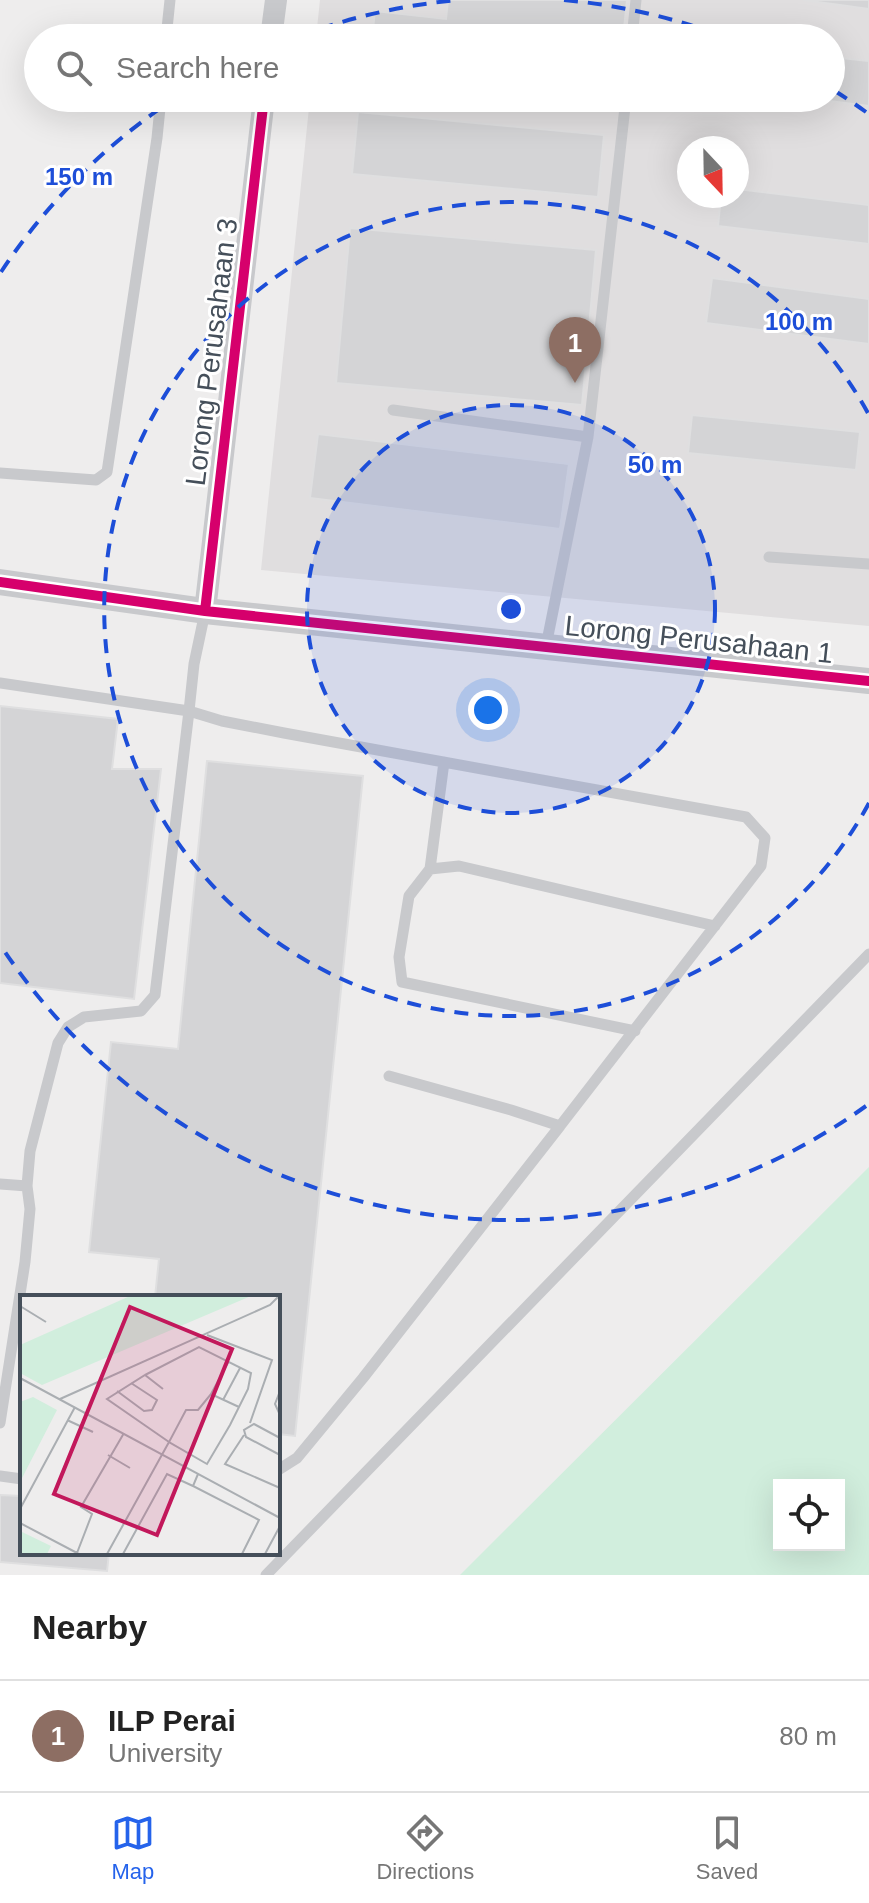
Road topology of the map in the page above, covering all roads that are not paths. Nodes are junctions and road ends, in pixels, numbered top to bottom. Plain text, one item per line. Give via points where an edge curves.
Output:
1 (170, 0) edge
2 (276, 0) edge
3 (636, 0) edge
4 (167, 24) edge
5 (273, 24) edge
6 (633, 24) edge
7 (160, 112) edge
8 (262, 112) edge
9 (624, 112) edge
10 (393, 410) dead end
11 (588, 437) junction
12 (0, 473) edge
13 (769, 557) dead end
14 (869, 564) edge
15 (0, 582) edge
16 (205, 611) junction
17 (545, 647) junction
18 (869, 681) edge
19 (0, 683) edge
20 (189, 711) junction
21 (444, 762) junction
22 (430, 869) junction
23 (715, 926) junction
24 (869, 954) edge
25 (635, 1031) junction
26 (389, 1076) dead end
27 (560, 1126) junction
28 (0, 1184) edge
29 (27, 1186) junction
30 (0, 1423) edge
31 (280, 1469) edge
32 (0, 1476) edge
33 (20, 1479) edge
34 (266, 1575) edge

1 - 4 lane
2 - 5 street
3 - 6 lane
7 - 12 lane via 107,472 96,480
8 - 16 street, Lorong Perusahaan 3
9 - 11 lane
10 - 11 lane
11 - 17 lane
13 - 14 lane
15 - 16 street, Lorong Perusahaan 1
16 - 17 street, Lorong Perusahaan 1
16 - 20 lane
17 - 18 street, Lorong Perusahaan 1
19 - 20 lane
20 - 21 lane
20 - 29 lane via 155,995 141,1011 84,1017 68,1027 58,1043 30,1151
21 - 22 lane
21 - 23 lane via 746,817 765,838 761,866
22 - 23 lane via 459,866
22 - 25 lane via 409,896 399,957 402,982
23 - 25 lane
24 - 34 lane
25 - 27 lane
26 - 27 lane
27 - 31 lane via 306,1447
28 - 29 lane
29 - 30 lane via 25,1262
32 - 33 lane

